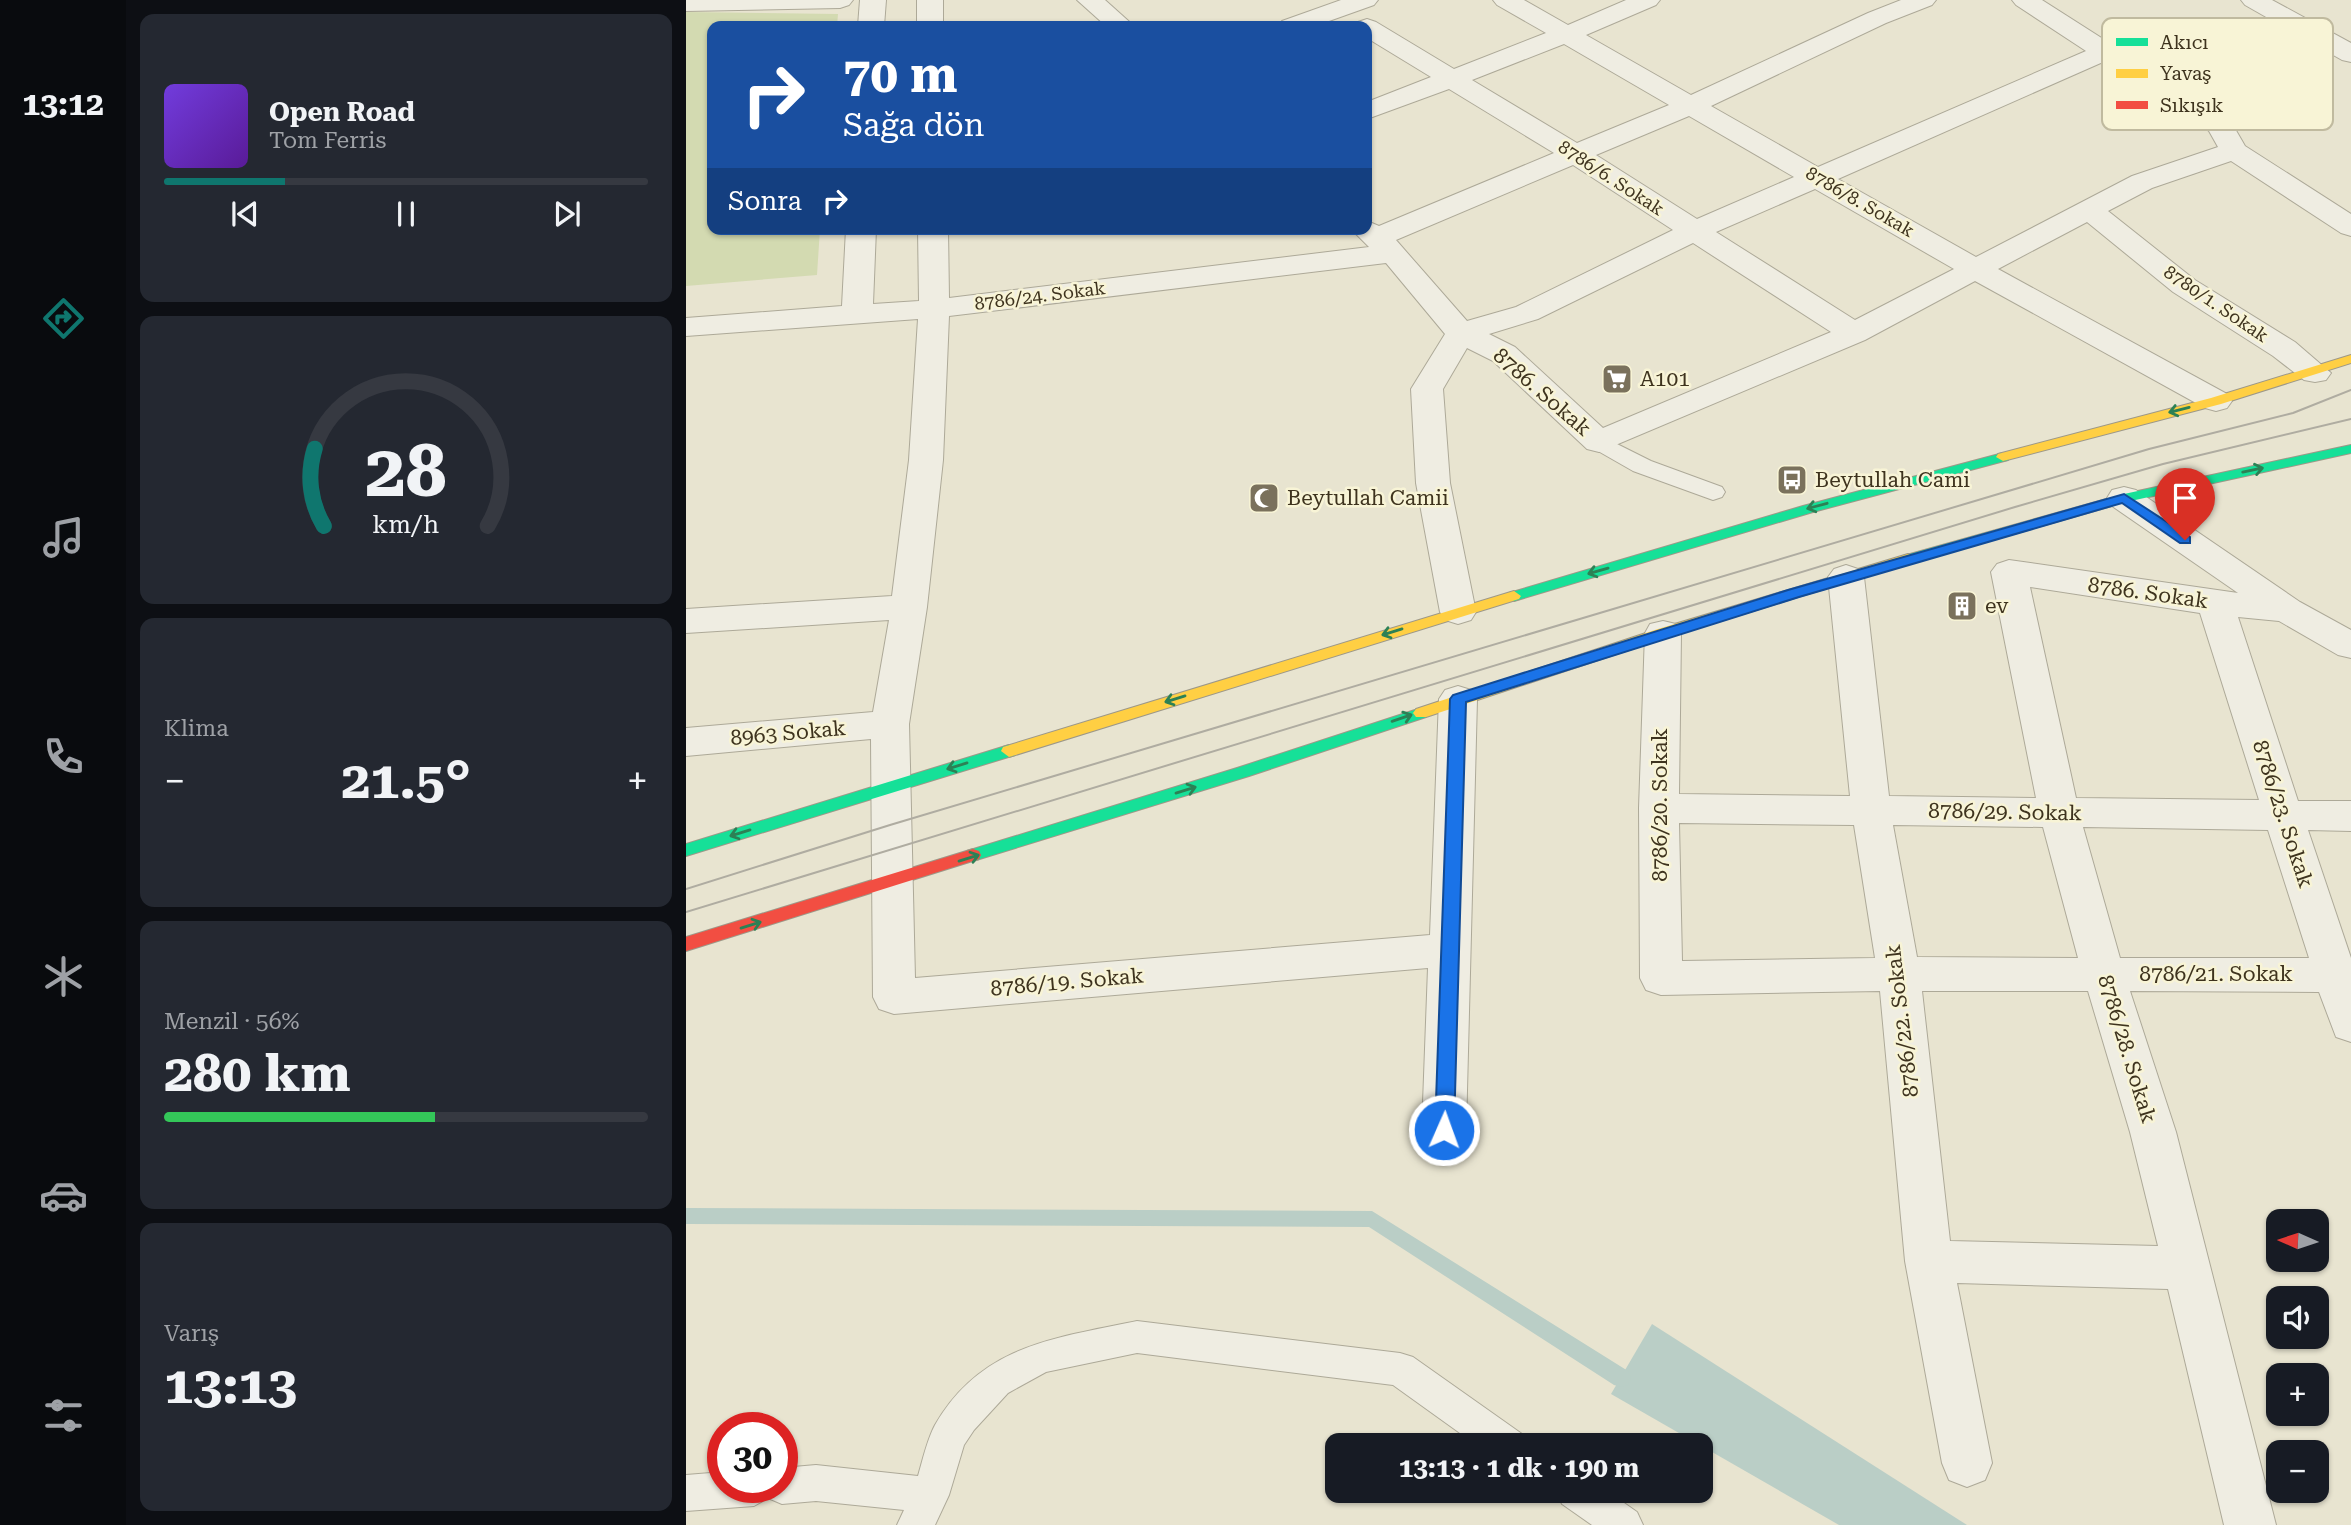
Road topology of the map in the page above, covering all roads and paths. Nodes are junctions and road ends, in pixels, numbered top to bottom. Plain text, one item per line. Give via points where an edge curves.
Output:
1 (839, 0) edge
2 (873, 0) edge
3 (930, 0) edge
4 (1090, 0) edge
5 (1365, 0) edge
6 (1506, 0) edge
7 (1647, 0) edge
8 (1923, 0) edge
9 (2025, 0) edge
10 (2254, 0) edge
11 (686, 3) edge
12 (1331, 5) edge
13 (2286, 18) edge
14 (871, 21) edge
15 (930, 21) edge
16 (1115, 21) edge
17 (1301, 21) edge
18 (1356, 21) edge
19 (1372, 31) edge
20 (1568, 34) junction
21 (2333, 44) edge
22 (2102, 50) edge
23 (2102, 53) edge
24 (2351, 54) edge
25 (1450, 78) junction
26 (1692, 105) junction
27 (1372, 109) edge
28 (2222, 130) edge
29 (2234, 151) junction
30 (1575, 154) junction
31 (1818, 178) junction
32 (2089, 210) junction
33 (2351, 228) edge
34 (1694, 231) junction
35 (861, 235) edge
36 (933, 235) edge
37 (1378, 240) edge
38 (1977, 270) junction
39 (934, 309) junction
40 (857, 314) junction
41 (686, 327) edge
42 (1461, 333) junction
43 (1854, 333) junction
44 (2351, 359) edge
45 (2315, 373) junction
46 (2216, 401) junction
47 (1599, 442) junction
48 (2351, 449) edge
49 (1713, 492) dead end
50 (2124, 498) junction
51 (2009, 572) joint
52 (1846, 578) junction
53 (2215, 603) junction
54 (909, 607) junction
55 (2287, 610) junction
56 (1458, 612) junction
57 (686, 621) edge
58 (1663, 633) junction
59 (2351, 646) edge
60 (1458, 699) junction
61 (890, 724) junction
62 (686, 742) edge
63 (892, 786) junction
64 (1659, 808) junction
65 (1871, 810) junction
66 (2059, 813) junction
67 (2283, 815) junction
68 (2351, 816) edge
69 (686, 850) edge
70 (891, 883) junction
71 (686, 944) edge
72 (1450, 950) junction
73 (1899, 974) junction
74 (2343, 974) edge
75 (2104, 975) junction
76 (1661, 978) joint
77 (2351, 1025) edge
78 (1444, 1130) dead end
79 (1929, 1261) junction
80 (2184, 1268) junction
81 (1491, 1433) edge
82 (1966, 1462) dead end
83 (798, 1485) edge
84 (707, 1491) edge
85 (686, 1493) edge
86 (1592, 1503) edge
87 (923, 1510) edge
88 (1624, 1525) edge
89 (2250, 1525) edge

1 - 11 street
2 - 14 street
3 - 15 street
4 - 16 street
5 - 12 street
6 - 20 street, 8786/8. Sokak
7 - 20 street
8 - 26 street, 8786/24. Sokak
9 - 22 street
10 - 13 street
12 - 17 street
12 - 18 street, 8786/6. Sokak
19 - 25 street, 8786/6. Sokak
20 - 25 street
20 - 26 street, 8786/8. Sokak
21 - 24 street
23 - 31 street
25 - 27 street
25 - 30 street, 8786/6. Sokak
26 - 30 street, 8786/24. Sokak
26 - 31 street, 8786/8. Sokak
28 - 29 street
29 - 32 street via 2142,182
29 - 33 street
30 - 34 street, 8786/6. Sokak
30 - 37 street, 8786/24. Sokak
31 - 34 street
31 - 38 street, 8786/8. Sokak
32 - 38 street
32 - 45 street, 8780/1. Sokak via 2184,286
34 - 42 street via 1527,313
34 - 43 street, 8786/6. Sokak
35 - 40 street
36 - 39 street, 8786/19. Sokak
37 - 39 street, 8786/24. Sokak
37 - 42 street, 8786. Sokak
38 - 43 street
38 - 46 street, 8786/8. Sokak
39 - 40 street, 8786/24. Sokak
39 - 54 street, 8786/19. Sokak via 926,460
40 - 41 street, 8786/24. Sokak
42 - 47 street, 8786. Sokak via 1504,354
42 - 56 street via 1427,388 1433,483
43 - 47 street
44 - 45 street
45 - 46 street
46 -> 56 street via 1808,509
47 - 49 lane, 8786. Sokak via 1642,466
50 -> 48 street
50 - 52 street
50 - 55 street
51 - 53 street, 8786. Sokak
51 - 66 street, 8786/28. Sokak
52 - 58 street
52 - 65 street, 8786/22. Sokak
53 - 55 street, 8786. Sokak
53 - 67 street, 8786/23. Sokak
54 - 57 street
54 - 61 street, 8786/19. Sokak
55 - 59 street
56 -> 63 street
58 - 60 street
58 - 64 street, 8786/20. Sokak
70 -> 60 street
60 - 72 street
61 - 62 street, 8963 Sokak
61 - 63 street, 8786/19. Sokak
63 -> 69 street
63 - 70 street, 8786/19. Sokak
64 - 65 street, 8786/29. Sokak
64 - 76 street, 8786/20. Sokak
65 - 66 street, 8786/29. Sokak
65 - 73 street, 8786/22. Sokak
66 - 67 street, 8786/29. Sokak
66 - 75 street, 8786/28. Sokak
67 - 68 street, 8786/29. Sokak
67 - 74 street, 8786/23. Sokak
71 -> 70 street
70 - 72 street, 8786/19. Sokak via 894,996
72 - 78 street
73 - 75 street, 8786/21. Sokak
73 - 76 street, 8786/21. Sokak
73 - 79 street, 8786/22. Sokak
74 - 75 street, 8786/21. Sokak
74 - 77 street, 8786/23. Sokak
75 - 80 street, 8786/28. Sokak via 2153,1132
79 - 80 street
79 - 82 street, 8786/22. Sokak
80 - 89 street, 8786/28. Sokak
81 - 87 lane via 1400,1369 1137,1337 1040,1357 995,1381 948,1438
83 - 87 lane via 816,1483
84 - 85 lane
86 - 88 lane

